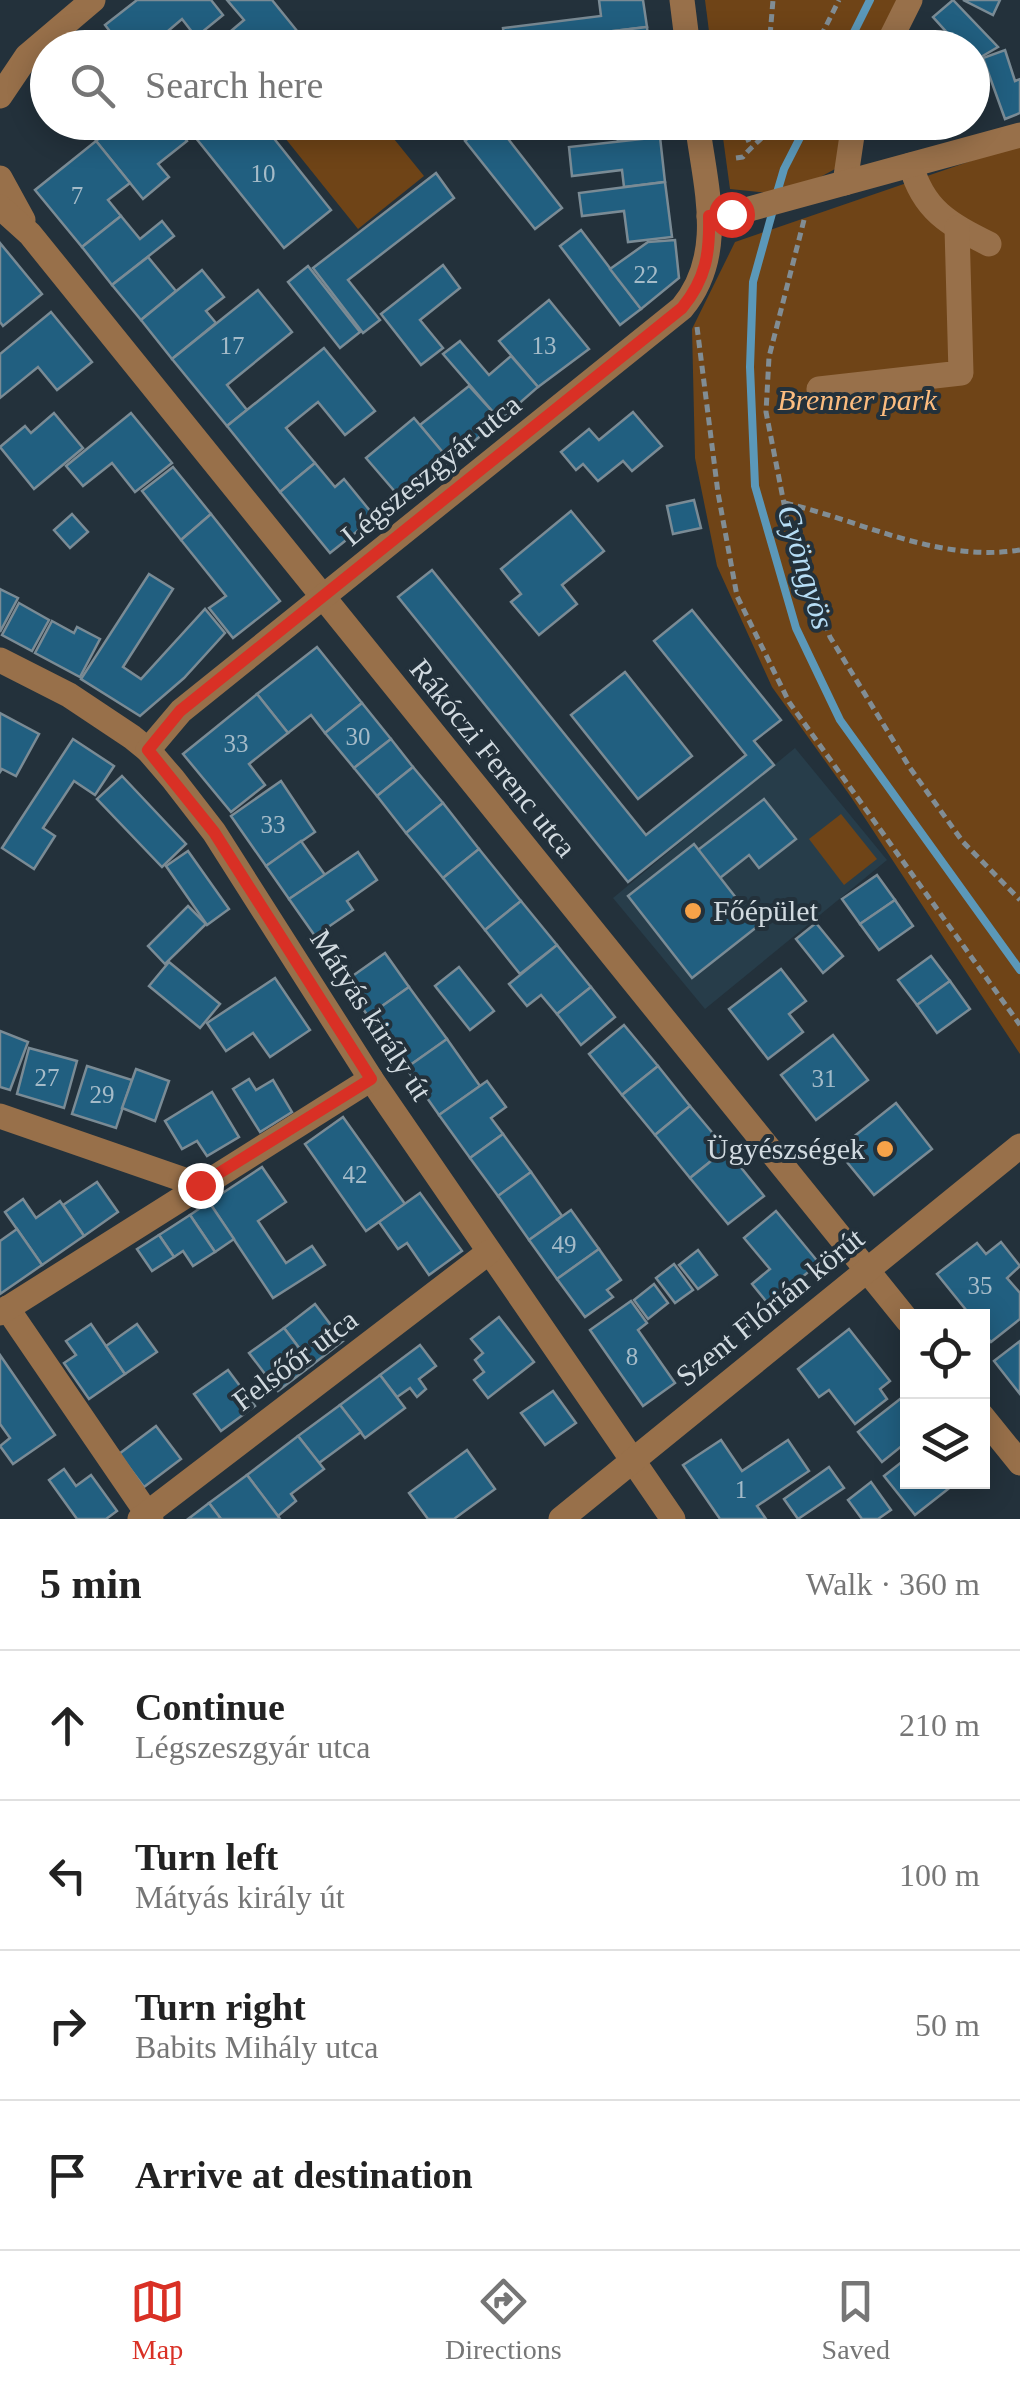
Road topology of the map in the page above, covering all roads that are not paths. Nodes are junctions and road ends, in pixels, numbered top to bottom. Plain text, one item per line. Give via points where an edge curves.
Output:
1 (94, 0) edge
2 (682, 0) edge
3 (910, 0) edge
4 (57, 30) edge
5 (686, 30) edge
6 (895, 30) edge
7 (30, 46) edge
8 (30, 55) edge
9 (0, 59) edge
10 (0, 96) edge
11 (1020, 134) edge
12 (699, 140) edge
13 (851, 140) edge
14 (911, 165) junction
15 (0, 178) edge
16 (845, 183) junction
17 (0, 207) edge
18 (709, 216) junction
19 (957, 228) junction
20 (30, 234) junction
21 (989, 244) dead end
22 (820, 388) dead end
23 (321, 598) junction
24 (0, 660) edge
25 (148, 750) junction
26 (371, 1079) junction
27 (0, 1116) edge
28 (1020, 1146) edge
29 (200, 1185) junction
30 (490, 1252) junction
31 (867, 1270) junction
32 (4, 1310) edge
33 (900, 1311) edge
34 (990, 1426) edge
35 (634, 1462) junction
36 (1020, 1464) edge
37 (146, 1517) edge
38 (562, 1519) edge
39 (673, 1519) edge

1 - 4 street
2 - 5 street
3 - 6 street
7 - 9 street
8 - 10 street
11 - 14 street
12 - 18 street, Légszeszgyár utca
13 - 16 street
14 - 16 street
14 - 19 street via 922,198
15 - 20 street, Rákóczi Ferenc utca
16 - 18 street via 805,204
17 - 20 street, Rákóczi Ferenc utca
18 - 23 street, Légszeszgyár utca via 705,272 682,308
19 - 21 street
19 - 22 street via 961,374
20 - 23 street, Rákóczi Ferenc utca
23 - 25 street, Légszeszgyár utca via 171,720
23 - 31 street, Rákóczi Ferenc utca
24 - 25 street, Mátyás király út via 69,695
25 - 26 street, Mátyás király út via 214,832
26 - 29 street
26 - 30 street, Mátyás király út
27 - 29 street
28 - 31 street, Szent Flórián körút
29 - 32 street
30 - 35 street, Mátyás király út
30 - 37 street, Felsőőr utca
31 - 33 street, Rákóczi Ferenc utca
31 - 35 street, Szent Flórián körút
32 - 37 street
34 - 36 street
35 - 38 street, Szent Flórián körút
35 - 39 street, Mátyás király út

